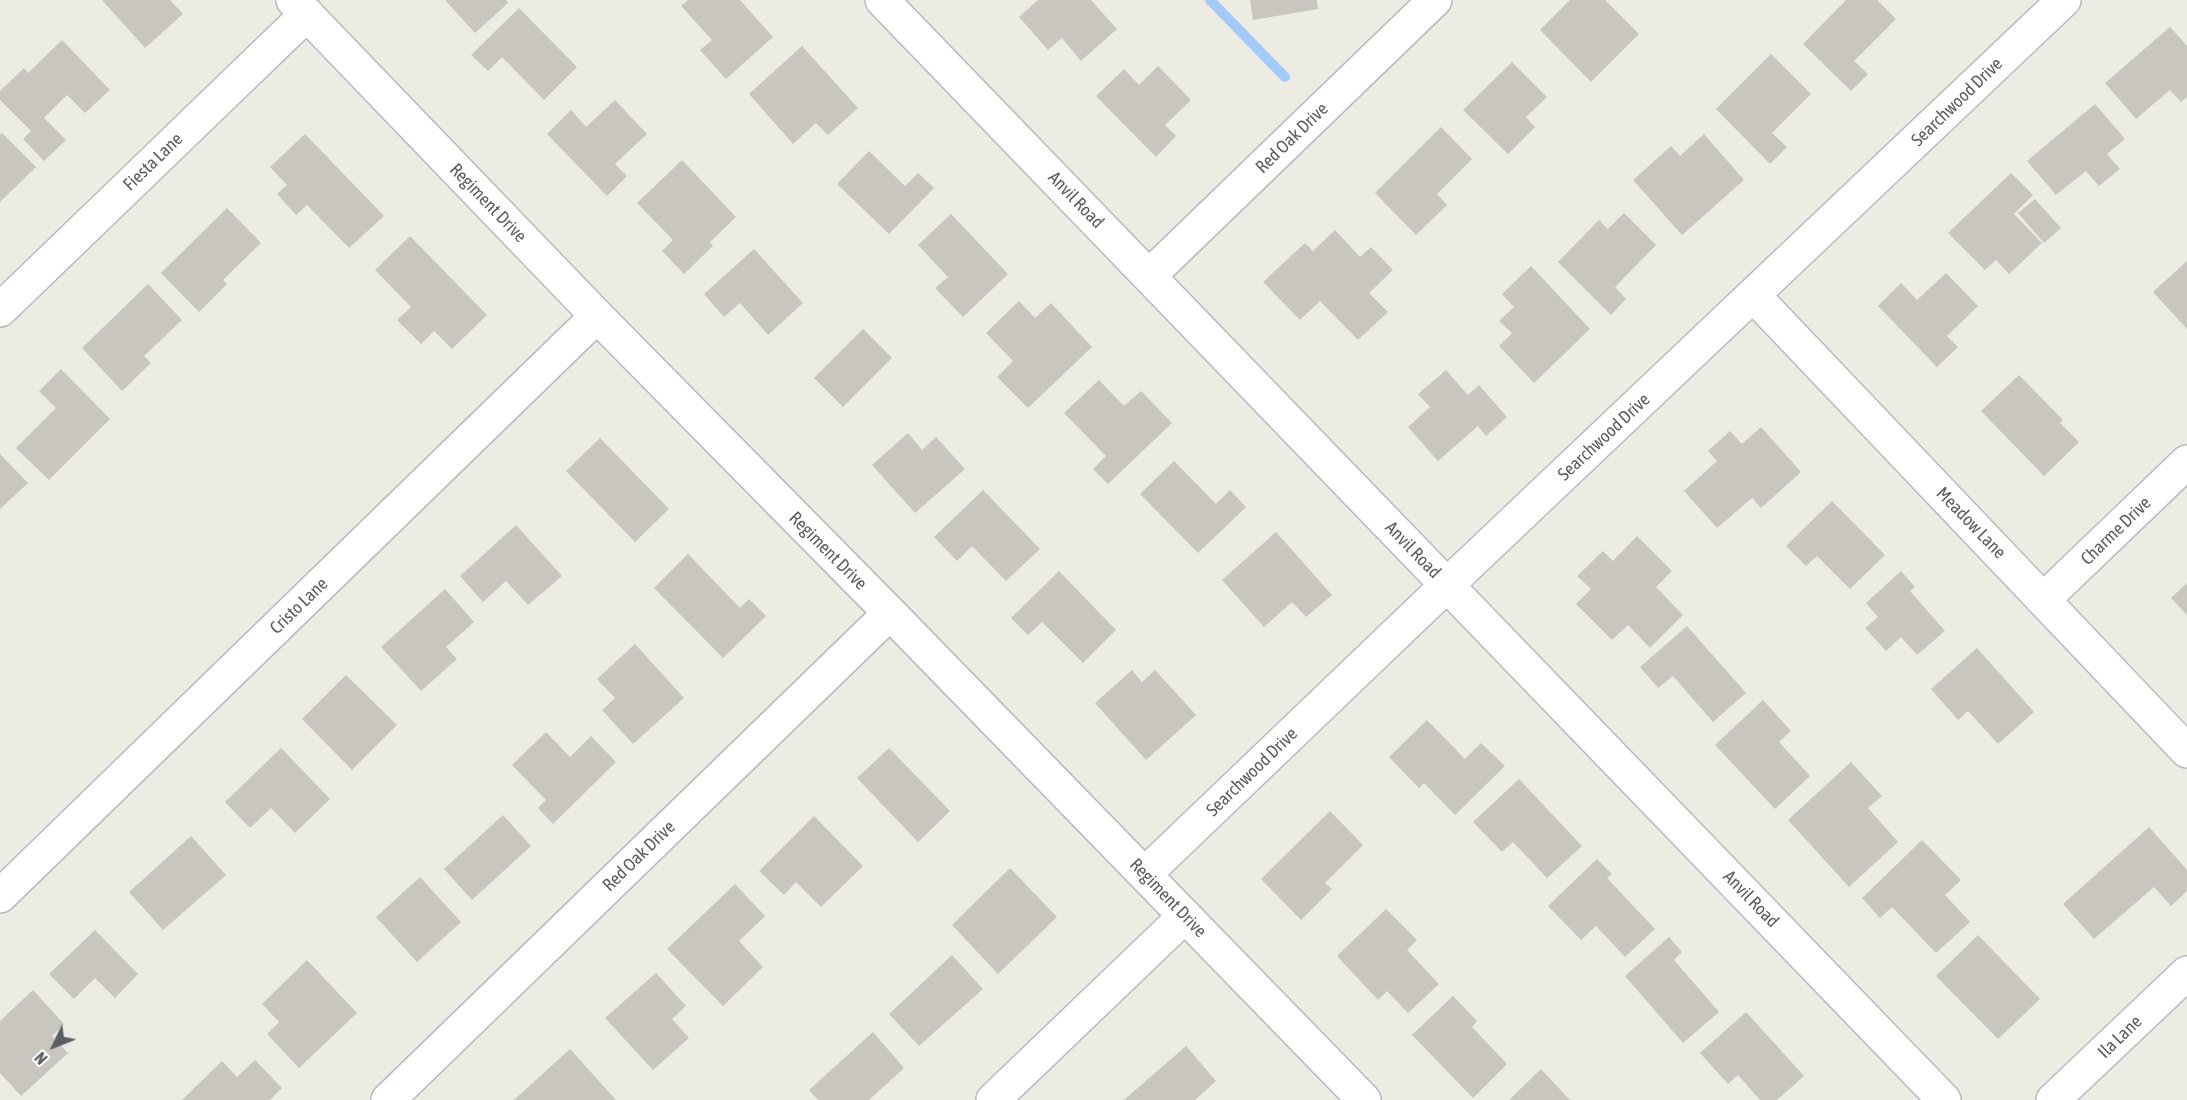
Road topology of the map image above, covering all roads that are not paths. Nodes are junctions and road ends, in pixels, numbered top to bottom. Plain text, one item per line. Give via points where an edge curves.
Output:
1 (882, 0) edge
2 (1435, 0) edge
3 (2064, 0) edge
4 (300, 7) edge
5 (1149, 276) junction
6 (1753, 296) junction
7 (0, 310) edge
8 (597, 316) junction
9 (2187, 462) edge
10 (1447, 585) junction
11 (2044, 599) junction
12 (890, 613) junction
13 (2187, 751) edge
14 (1145, 874) junction
15 (0, 896) edge
16 (1185, 916) junction
17 (2187, 973) edge
18 (388, 1100) edge
19 (993, 1100) edge
20 (1364, 1100) edge
21 (1944, 1100) edge
22 (2054, 1100) edge

1 - 5 street, Anvil Road
2 - 5 street, Red Oak Drive
3 - 6 street, Searchwood Drive
4 - 7 street, Fiesta Lane
4 - 8 street, Regiment Drive
5 - 10 street, Anvil Road
6 - 10 street, Searchwood Drive
6 - 11 street, Meadow Lane
8 - 12 street, Regiment Drive
8 - 15 street, Cristo Lane
9 - 11 street, Charme Drive
10 - 14 street, Searchwood Drive
10 - 21 street, Anvil Road
11 - 13 street, Meadow Lane
12 - 14 street, Regiment Drive
12 - 18 street, Red Oak Drive
14 - 16 street, Regiment Drive
16 - 19 street
16 - 20 street, Regiment Drive
17 - 22 street, Ila Lane

